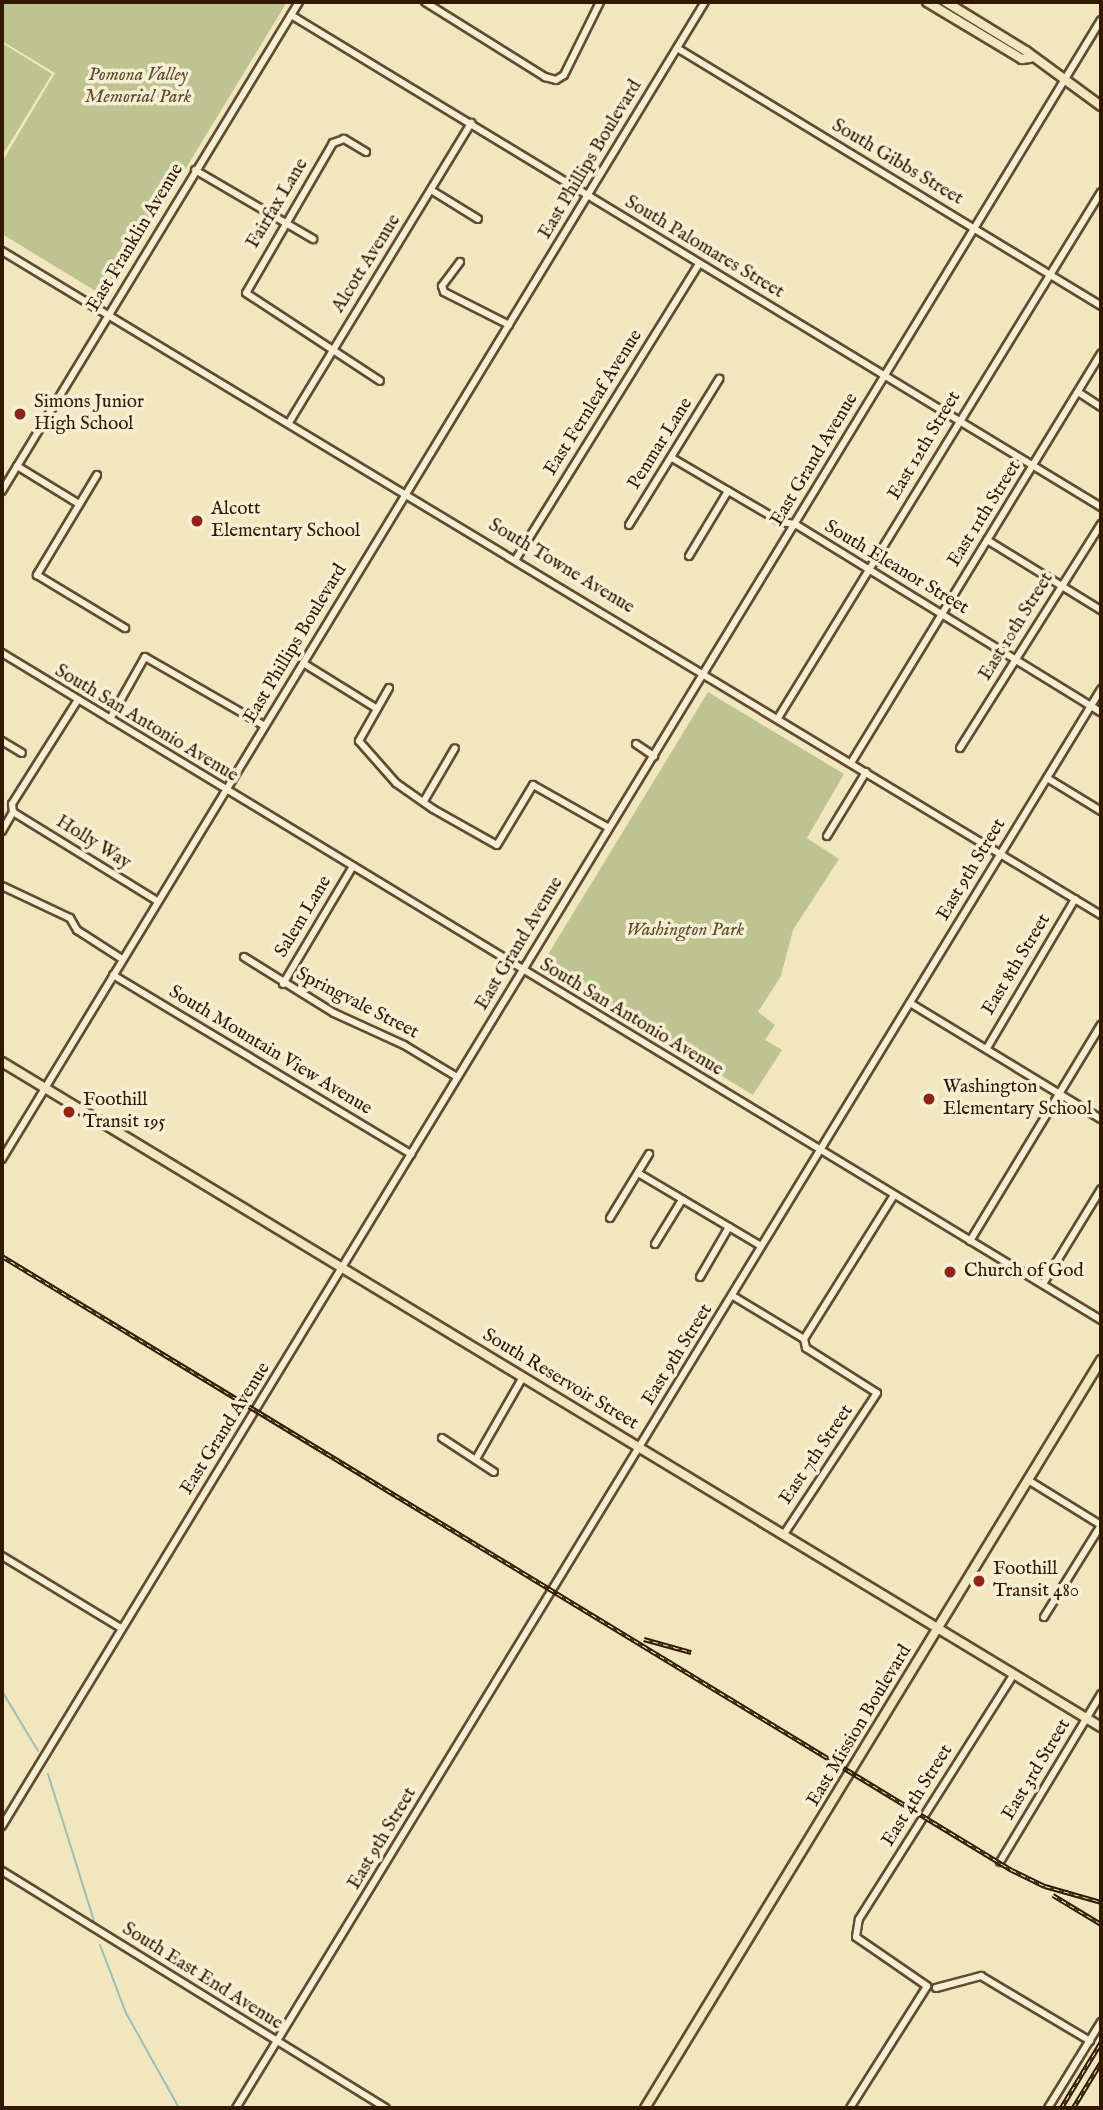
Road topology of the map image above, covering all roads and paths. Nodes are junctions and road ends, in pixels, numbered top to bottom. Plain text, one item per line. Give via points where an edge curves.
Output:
1 (299, 2) edge
2 (425, 2) edge
3 (600, 2) edge
4 (705, 2) edge
5 (927, 2) edge
6 (946, 2) edge
7 (291, 15) junction
8 (1101, 20) edge
9 (677, 48) junction
10 (1030, 58) junction
11 (1065, 79) junction
12 (1100, 101) edge
13 (471, 123) junction
14 (366, 152) dead end
15 (875, 168) junction
16 (195, 170) junction
17 (871, 175) dead end
18 (431, 190) junction
19 (1101, 192) edge
20 (587, 196) junction
21 (478, 219) dead end
22 (285, 223) junction
23 (973, 228) junction
24 (313, 239) dead end
25 (2, 250) edge
26 (460, 262) dead end
27 (699, 264) junction
28 (1051, 274) junction
29 (1101, 306) edge
30 (108, 315) junction
31 (509, 325) junction
32 (332, 350) junction
33 (1101, 354) edge
34 (884, 376) junction
35 (719, 379) dead end
36 (380, 380) dead end
37 (1078, 392) junction
38 (1101, 407) edge
39 (959, 419) junction
40 (290, 421) junction
41 (671, 458) junction
42 (1035, 465) junction
43 (16, 466) junction
44 (97, 475) dead end
45 (2, 491) edge
46 (729, 491) junction
47 (406, 493) junction
48 (79, 504) junction
49 (1101, 507) edge
50 (795, 524) junction
51 (1101, 524) edge
52 (629, 525) dead end
53 (987, 540) junction
54 (689, 556) dead end
55 (516, 559) junction
56 (869, 570) junction
57 (1060, 585) junction
58 (1101, 610) edge
59 (942, 613) junction
60 (125, 628) dead end
61 (2, 653) edge
62 (1015, 660) junction
63 (303, 663) junction
64 (705, 673) junction
65 (389, 688) dead end
66 (1101, 689) edge
67 (77, 701) junction
68 (1090, 706) junction
69 (376, 708) junction
70 (1101, 712) edge
71 (778, 718) junction
72 (110, 719) junction
73 (265, 726) junction
74 (2, 741) edge
75 (636, 744) dead end
76 (455, 748) dead end
77 (960, 748) dead end
78 (22, 753) dead end
79 (654, 756) junction
80 (851, 763) junction
81 (866, 772) junction
82 (1047, 778) junction
83 (225, 790) junction
84 (424, 800) junction
85 (1101, 811) edge
86 (13, 812) junction
87 (609, 828) junction
88 (2, 831) edge
89 (827, 836) dead end
90 (1000, 854) junction
91 (353, 866) junction
92 (2, 886) edge
93 (1074, 899) junction
94 (157, 901) junction
95 (1101, 915) edge
96 (244, 957) dead end
97 (122, 959) junction
98 (522, 971) junction
99 (113, 975) junction
100 (283, 984) junction
101 (910, 1003) junction
102 (1101, 1024) edge
103 (987, 1048) junction
104 (2, 1062) edge
105 (457, 1077) junction
106 (44, 1087) junction
107 (1059, 1093) junction
108 (1101, 1119) edge
109 (821, 1151) junction
110 (411, 1154) junction
111 (649, 1154) dead end
112 (2, 1159) edge
113 (638, 1173) junction
114 (1101, 1189) edge
115 (894, 1195) junction
116 (682, 1200) junction
117 (610, 1218) dead end
118 (729, 1227) junction
119 (970, 1241) junction
120 (655, 1244) dead end
121 (761, 1245) junction
122 (341, 1268) junction
123 (701, 1277) dead end
124 (1043, 1284) junction
125 (733, 1296) junction
126 (1101, 1321) edge
127 (804, 1339) junction
128 (1101, 1360) edge
129 (523, 1377) junction
130 (442, 1438) dead end
131 (640, 1446) junction
132 (476, 1459) junction
133 (494, 1472) dead end
134 (1028, 1480) junction
135 (1101, 1525) edge
136 (784, 1534) junction
137 (2, 1556) edge
138 (1044, 1617) dead end
139 (121, 1628) junction
140 (937, 1629) junction
141 (1013, 1675) junction
142 (1101, 1694) edge
143 (1087, 1717) junction
144 (1101, 1727) edge
145 (2, 1826) edge
146 (1000, 1862) dead end
147 (2, 1871) edge
148 (936, 1988) dead end
149 (1101, 2022) edge
150 (1090, 2041) junction
151 (277, 2042) junction
152 (236, 2108) edge
153 (386, 2108) edge
154 (645, 2108) edge
155 (850, 2108) edge
156 (1048, 2108) edge

1 - 7 street, East Franklin Avenue
2 - 3 street via 545,78 556,80 564,75
4 - 9 street, East Phillips Boulevard
5 - 10 main road via 1022,58
6 - 10 main road via 1026,51
7 - 13 street, South Palomares Street
7 - 16 street, East Franklin Avenue
8 - 11 street, East Grand Avenue
9 - 15 street, South Gibbs Street
9 - 20 street, East Phillips Boulevard
10 - 11 main road
11 - 12 main road
11 - 23 street, East Grand Avenue
13 - 18 street, Alcott Avenue
13 - 20 street, South Palomares Street
14 - 22 street, Fairfax Lane via 344,139 333,143
15 - 17 street
15 - 23 street, South Gibbs Street
16 - 22 street
16 - 30 street, East Franklin Avenue
18 - 21 street
18 - 32 street, Alcott Avenue
19 - 28 street, East 12th Street
20 - 27 street, South Palomares Street
20 - 31 street, East Phillips Boulevard
22 - 24 street
22 - 32 street, Fairfax Lane via 246,293
23 - 28 street, South Gibbs Street
23 - 34 street, East Grand Avenue
25 - 30 street, South Towne Avenue
26 - 31 street via 442,286 444,292
27 - 34 street, South Palomares Street
27 - 55 street, East Fernleaf Avenue
28 - 29 street, South Gibbs Street
28 - 39 street, East 12th Street
30 - 40 street, South Towne Avenue
30 - 43 street, East Franklin Avenue
31 - 47 street, East Phillips Boulevard
32 - 36 street
32 - 40 street, Alcott Avenue
33 - 37 street, East 11th Street
34 - 39 street, South Palomares Street
34 - 50 street, East Grand Avenue
35 - 41 street, Penmar Lane
37 - 38 street
37 - 42 street, East 11th Street
39 - 42 street, South Palomares Street
39 - 56 street, East 12th Street
40 - 47 street, South Towne Avenue
41 - 46 street, South Eleanor Street
41 - 52 street, Penmar Lane
42 - 49 street, South Palomares Street
42 - 53 street, East 11th Street
43 - 45 street, East Franklin Avenue
43 - 48 street
44 - 48 street
46 - 50 street, South Eleanor Street via 781,522
46 - 54 street
47 - 55 street, South Towne Avenue
47 - 63 street, East Phillips Boulevard
48 - 60 street via 37,575
50 - 56 street, South Eleanor Street
50 - 64 street, East Grand Avenue
51 - 57 street, East 10th Street
53 - 57 street
53 - 59 street, East 11th Street
55 - 64 street, South Towne Avenue
56 - 59 street, South Eleanor Street
56 - 71 street, East 12th Street
57 - 58 street
57 - 62 street, East 10th Street
59 - 62 street, South Eleanor Street
59 - 80 street, East 11th Street
61 - 67 street, South San Antonio Avenue
62 - 68 street, South Eleanor Street
62 - 77 street, East 10th Street
63 - 69 street
63 - 73 street, East Phillips Boulevard
64 - 71 street, South Towne Avenue
64 - 79 street, East Grand Avenue
65 - 69 street
66 - 68 street, East 9th Street
67 - 72 street, South San Antonio Avenue
67 - 86 street via 12,804
68 - 70 street, South Eleanor Street
68 - 82 street, East 9th Street
69 - 84 street via 359,741 396,783
71 - 80 street, South Towne Avenue
72 - 73 street via 145,657
72 - 83 street, South San Antonio Avenue
73 - 83 street, East Phillips Boulevard
74 - 78 street
75 - 79 street
76 - 84 street
79 - 87 street, East Grand Avenue
80 - 81 street, South Towne Avenue
81 - 89 street
81 - 90 street, South Towne Avenue
82 - 85 street
82 - 90 street, East 9th Street
83 - 91 street, South San Antonio Avenue
83 - 94 street, East Phillips Boulevard
84 - 87 street via 497,845 533,785
86 - 88 street
86 - 94 street, Holly Way
87 - 98 street, East Grand Avenue
90 - 93 street, South Towne Avenue
90 - 101 street, East 9th Street
91 - 98 street, South San Antonio Avenue
91 - 100 street, Salem Lane
92 - 97 street via 69,918 77,930
93 - 95 street, South Towne Avenue
93 - 103 street, East 8th Street
94 - 97 street, East Phillips Boulevard
96 - 100 street, Springvale Street
97 - 99 street, East Phillips Boulevard
98 - 105 street, East Grand Avenue
98 - 109 street, South San Antonio Avenue
99 - 106 street, East Phillips Boulevard
99 - 110 street, South Mountain View Avenue
100 - 105 street, Springvale Street
101 - 103 street
101 - 109 street, East 9th Street
102 - 107 street
103 - 107 street
104 - 106 main road, South Reservoir Street
105 - 110 street, East Grand Avenue
106 - 112 street, East Phillips Boulevard
106 - 122 main road, South Reservoir Street
107 - 108 street
107 - 119 street
109 - 115 street, South San Antonio Avenue
109 - 121 street, East 9th Street
110 - 122 street, East Grand Avenue
111 - 113 street
113 - 116 street
113 - 117 street
114 - 124 street
115 - 119 street, South San Antonio Avenue
115 - 127 street
116 - 118 street
116 - 120 street
118 - 121 street
118 - 123 street
119 - 124 street, South San Antonio Avenue
121 - 125 street, East 9th Street
122 - 129 main road, South Reservoir Street
122 - 139 street, East Grand Avenue
124 - 126 street, South San Antonio Avenue
125 - 127 street
125 - 131 street, East 9th Street
127 - 136 street, East 7th Street via 806,1348 877,1393
128 - 134 main road, East Mission Boulevard
129 - 131 main road, South Reservoir Street
129 - 132 street
130 - 132 street
131 - 136 main road, South Reservoir Street
131 - 151 street, East 9th Street
132 - 133 street
134 - 135 street
134 - 140 main road, East Mission Boulevard
135 - 138 street
136 - 140 main road, South Reservoir Street
137 - 139 street
139 - 145 street, East Grand Avenue
140 - 141 main road, South Reservoir Street
140 - 154 main road, East Mission Boulevard
141 - 143 main road, South Reservoir Street
141 - 155 street, East 4th Street via 859,1919 856,1937 927,1986
142 - 143 street, East 3rd Street
143 - 144 main road, South Reservoir Street
143 - 146 street, East 3rd Street
147 - 151 street, South East End Avenue
148 - 150 street via 981,1976
149 - 150 street
150 - 156 street
151 - 152 street, East 9th Street
151 - 153 street, South East End Avenue

